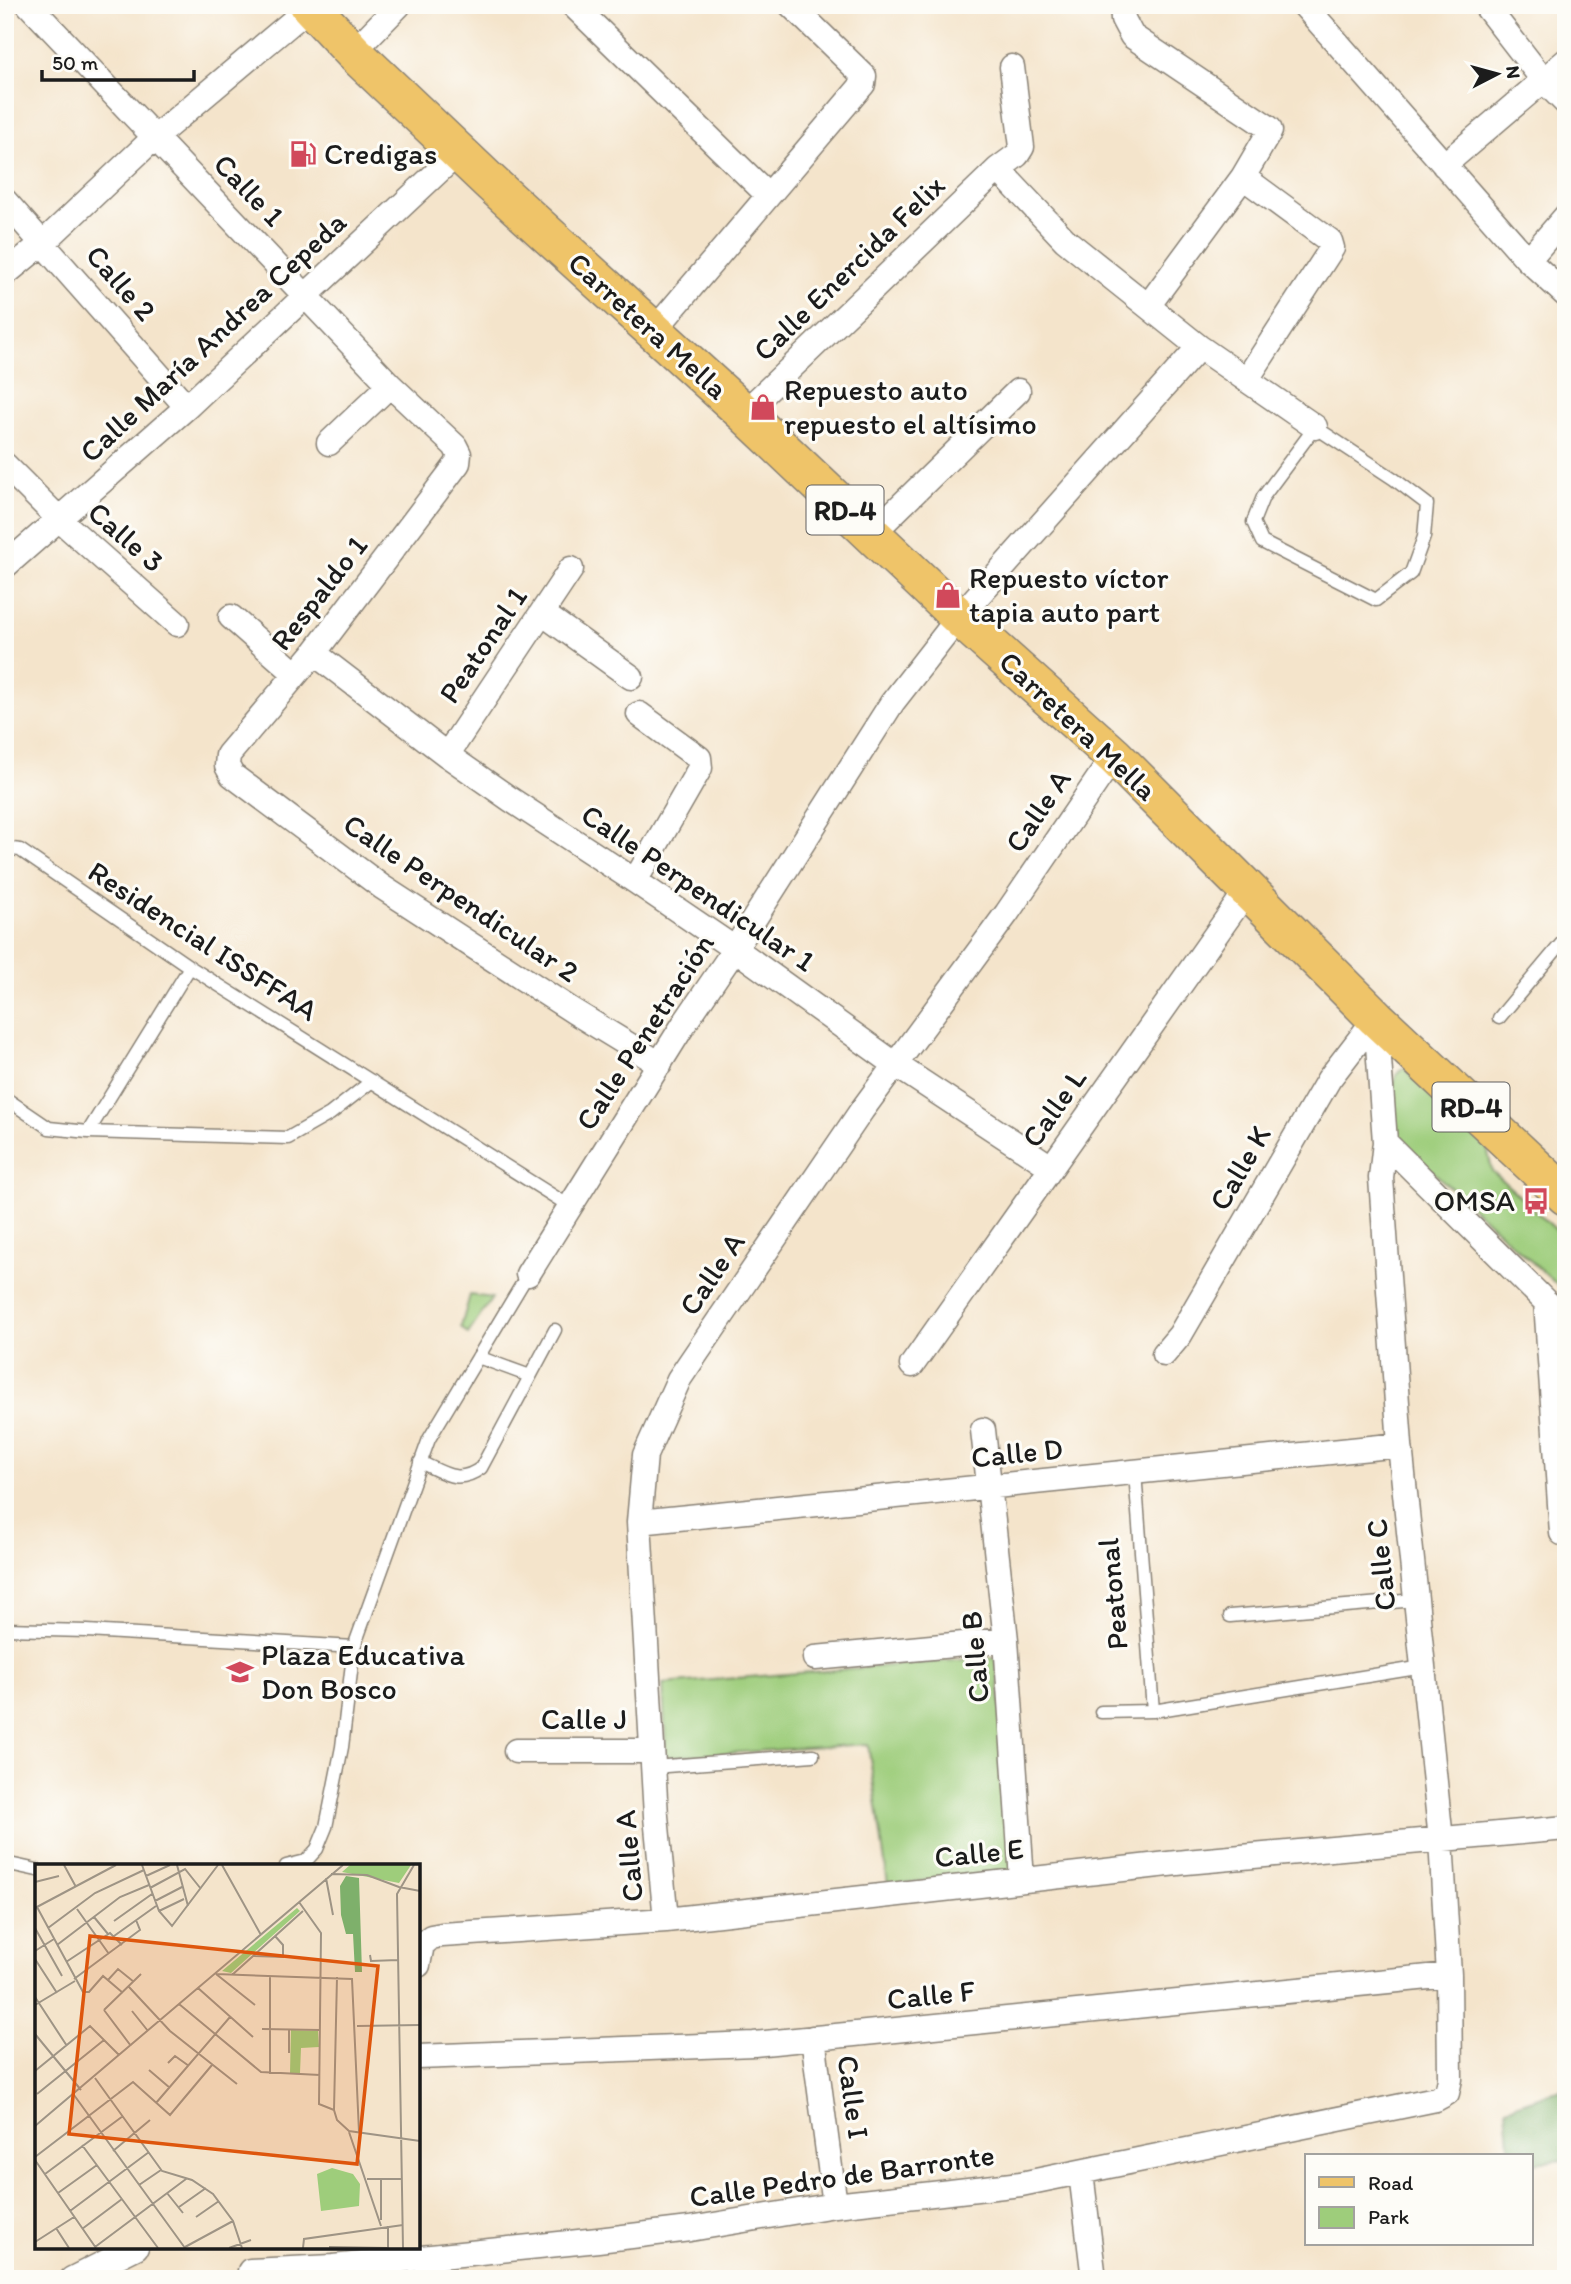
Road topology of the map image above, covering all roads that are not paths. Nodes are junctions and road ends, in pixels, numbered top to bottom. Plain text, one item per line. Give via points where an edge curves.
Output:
1 (29, 5) edge
2 (399, 5) edge
3 (573, 5) edge
4 (791, 5) edge
5 (1122, 5) edge
6 (1304, 5) edge
7 (1485, 5) edge
8 (309, 6) edge
9 (353, 52) junction
10 (1566, 61) edge
11 (1012, 67) dead end
12 (1544, 81) junction
13 (1566, 103) edge
14 (154, 138) junction
15 (460, 151) junction
16 (1444, 165) junction
17 (998, 169) junction
18 (1243, 177) junction
19 (768, 195) junction
20 (5, 201) edge
21 (1566, 216) edge
22 (44, 242) junction
23 (1528, 261) junction
24 (5, 274) edge
25 (306, 295) junction
26 (1566, 295) edge
27 (1148, 306) junction
28 (653, 332) junction
29 (1199, 347) junction
30 (1247, 379) junction
31 (390, 385) junction
32 (1018, 391) dead end
33 (187, 407) junction
34 (744, 413) junction
35 (1315, 428) junction
36 (329, 443) dead end
37 (455, 446) joint
38 (5, 465) edge
39 (60, 520) junction
40 (871, 535) junction
41 (5, 566) edge
42 (571, 569) dead end
43 (542, 613) junction
44 (231, 617) dead end
45 (959, 617) junction
46 (177, 624) dead end
47 (314, 653) junction
48 (296, 674) junction
49 (631, 677) dead end
50 (639, 714) dead end
51 (447, 755) junction
52 (1114, 756) junction
53 (232, 775) joint
54 (5, 848) edge
55 (635, 881) junction
56 (1248, 888) junction
57 (1566, 938) edge
58 (735, 949) junction
59 (190, 967) junction
60 (1376, 1018) junction
61 (1499, 1018) dead end
62 (660, 1064) junction
63 (896, 1065) junction
64 (372, 1081) junction
65 (5, 1098) edge
66 (88, 1132) junction
67 (1385, 1142) junction
68 (1051, 1167) junction
69 (1566, 1196) edge
70 (571, 1207) junction
71 (528, 1274) joint
72 (1546, 1302) junction
73 (1566, 1319) edge
74 (555, 1330) dead end
75 (1164, 1354) dead end
76 (478, 1357) junction
77 (912, 1365) dead end
78 (530, 1376) junction
79 (983, 1430) dead end
80 (1400, 1445) junction
81 (420, 1462) junction
82 (1135, 1472) junction
83 (990, 1487) junction
84 (639, 1522) junction
85 (1564, 1533) edge
86 (1415, 1600) junction
87 (1230, 1616) dead end
88 (5, 1629) edge
89 (1006, 1640) junction
90 (354, 1647) junction
91 (815, 1658) dead end
92 (1423, 1667) junction
93 (1153, 1711) junction
94 (1101, 1712) dead end
95 (516, 1751) dead end
96 (813, 1755) dead end
97 (653, 1759) junction
98 (1566, 1828) edge
99 (1441, 1840) junction
100 (5, 1863) edge
101 (294, 1864) edge
102 (35, 1870) edge
103 (1022, 1880) junction
104 (666, 1920) junction
105 (420, 1955) edge
106 (1449, 1975) junction
107 (813, 2038) junction
108 (420, 2057) edge
109 (1436, 2099) joint
110 (1081, 2173) junction
111 (835, 2205) junction
112 (132, 2249) edge
113 (249, 2266) edge
114 (72, 2279) edge
115 (1094, 2279) edge

1 - 14 street, Calle 1
2 - 9 street
3 - 19 street
4 - 19 street via 864,76 863,84
5 - 18 street via 1132,36 1269,128
6 - 16 street
7 - 12 street
8 - 9 main road, Carretera Mella / RD-4
8 - 14 street
9 - 15 main road, Carretera Mella / RD-4
10 - 12 street
11 - 17 street, Calle Enercida Felix via 1022,147
12 - 13 street
12 - 16 street
14 - 22 street
14 - 25 street, Calle 1
15 - 25 street, Calle María Andrea Cepeda
15 - 28 main road, Carretera Mella / RD-4
16 - 23 street
17 - 27 street via 1065,240
17 - 34 street, Calle Enercida Felix
18 - 27 street
18 - 30 street via 1330,241 1332,248
19 - 28 street
20 - 22 street, Calle 2
21 - 23 street
22 - 24 street
22 - 33 street, Calle 2
23 - 26 street
25 - 31 street, Calle 1
25 - 33 street, Calle María Andrea Cepeda
27 - 29 street
28 - 34 main road, Carretera Mella / RD-4
29 - 30 street
29 - 45 street, Calle Penetración
30 - 35 street
31 - 36 street
31 - 37 street, Calle 1
32 - 40 street
33 - 39 street, Calle María Andrea Cepeda
34 - 40 main road, Carretera Mella / RD-4
35 - 35 lane via 1263,497 1254,522 1262,542 1376,600 1411,573 1424,537 1427,504
37 - 47 street, Respaldo 1 via 458,463
38 - 39 street, Calle 3
39 - 41 street, Calle María Andrea Cepeda
39 - 46 street, Calle 3
40 - 45 main road, Carretera Mella / RD-4
42 - 43 street, Peatonal 1
43 - 49 street
43 - 51 street, Peatonal 1
44 - 48 street
45 - 52 main road, Carretera Mella / RD-4
45 - 58 street, Calle Penetración via 892,703
47 - 48 street, Respaldo 1
47 - 51 street, Calle Perpendicular 1
48 - 53 street, Respaldo 1 via 228,755
50 - 55 street via 698,758 700,768
51 - 55 street, Calle Perpendicular 1
52 - 56 main road, Carretera Mella / RD-4
52 - 63 street, Calle A
53 - 62 street, Calle Perpendicular 2 via 382,887
54 - 59 lane, Residencial ISSFFAA via 20,850
55 - 58 street, Calle Perpendicular 1
56 - 60 main road, Carretera Mella / RD-4
56 - 68 street, Calle L
57 - 61 lane
58 - 62 street, Calle Penetración
58 - 63 street, Calle Perpendicular 1
59 - 64 lane, Residencial ISSFFAA
59 - 66 lane
60 - 67 street, Calle C
60 - 69 main road, Carretera Mella / RD-4
60 - 75 street, Calle K via 1329,1079 1180,1335
62 - 70 street, Calle Penetración
63 - 68 street, Calle Perpendicular 1
63 - 84 street, Calle A via 679,1379 645,1455
64 - 66 lane via 330,1114 288,1138
64 - 70 lane, Residencial ISSFFAA
65 - 66 lane via 49,1128
67 - 72 street
67 - 80 street, Calle C via 1381,1178
68 - 77 street, Calle L
70 - 71 street, Calle Penetración
71 - 76 lane
72 - 73 street
72 - 85 street
74 - 78 lane
76 - 78 lane
76 - 81 lane
78 - 81 lane via 481,1468 457,1478
79 - 83 street, Calle B
80 - 82 street, Calle D
80 - 86 street, Calle C
81 - 90 lane
82 - 83 street, Calle D
82 - 93 lane, Peatonal
83 - 84 street, Calle D
83 - 89 street, Calle B
84 - 97 street, Calle A
86 - 87 lane
86 - 92 street, Calle C
88 - 90 lane
89 - 91 street
89 - 103 street, Calle B
90 - 101 lane via 326,1828 317,1849 306,1861
92 - 93 lane
92 - 99 street, Calle C
93 - 94 lane
95 - 97 street, Calle J
96 - 97 lane
97 - 104 street, Calle A
98 - 99 street, Calle E
99 - 103 street, Calle E
99 - 106 street, Calle C
100 - 102 lane
103 - 104 street, Calle E
104 - 105 street, Calle E via 442,1935 422,1945
106 - 107 street, Calle F
106 - 109 street, Calle C via 1450,2079 1447,2093
107 - 108 street, Calle F
107 - 111 street, Calle I
109 - 110 street, Calle Pedro de Barronte
110 - 111 street, Calle Pedro de Barronte
110 - 115 street
111 - 113 street, Calle Pedro de Barronte via 598,2240 333,2267
112 - 114 street

